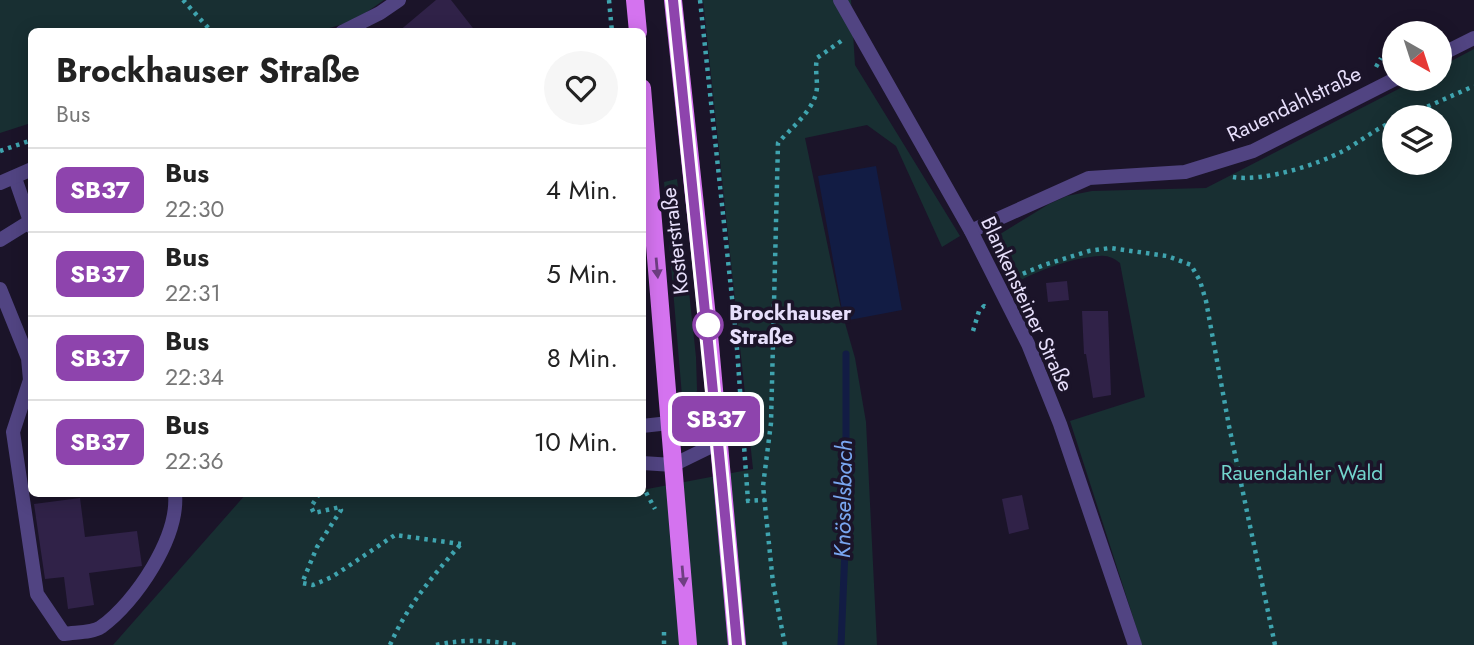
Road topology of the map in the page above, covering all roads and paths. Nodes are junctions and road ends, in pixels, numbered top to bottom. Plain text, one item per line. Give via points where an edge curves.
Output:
1 (183, 0) edge
2 (400, 0) edge
3 (609, 0) edge
4 (635, 0) edge
5 (673, 0) edge
6 (700, 0) edge
7 (840, 0) edge
8 (208, 28) edge
9 (350, 28) edge
10 (612, 28) edge
11 (638, 28) edge
12 (1474, 38) edge
13 (1452, 49) edge
14 (825, 51) dead end
15 (1382, 86) edge
16 (1474, 86) edge
17 (1431, 105) edge
18 (1382, 128) edge
19 (646, 133) edge
20 (28, 141) edge
21 (0, 151) edge
22 (1216, 163) junction
23 (28, 171) edge
24 (15, 178) junction
25 (0, 183) edge
26 (28, 218) edge
27 (28, 225) edge
28 (971, 231) junction
29 (0, 240) edge
30 (998, 285) junction
31 (0, 289) edge
32 (28, 358) edge
33 (28, 389) edge
34 (669, 422) junction
35 (646, 425) edge
36 (718, 443) junction
37 (646, 463) edge
38 (673, 465) junction
39 (646, 492) edge
40 (175, 497) edge
41 (317, 497) edge
42 (748, 500) dead end
43 (656, 510) dead end
44 (390, 645) edge
45 (436, 645) edge
46 (516, 645) edge
47 (688, 645) edge
48 (737, 645) edge
49 (785, 645) edge
50 (1135, 645) edge
51 (1275, 645) edge

1 - 8 path
2 - 9 street
3 - 10 path
4 - 11 main road
5 - 36 main road, Kosterstraße
6 - 42 path via 736,335
7 - 28 street, Blankensteiner Straße
12 - 13 street
14 - 49 path via 817,58 814,99 778,144 771,423 763,486
15 - 22 street, Rauendahlstraße via 1253,151
16 - 17 path
18 - 22 path via 1341,152 1298,168 1245,179 1226,176
19 -> 34 main road, Kosterstraße
20 - 21 path
22 - 28 street, Rauendahlstraße via 1185,172 1089,178
23 - 24 street
24 - 25 street
24 - 26 street
27 - 29 street
28 - 30 street, Blankensteiner Straße
30 - 50 street, Blankensteiner Straße via 1060,424
30 - 51 path via 1044,265 1110,248 1167,256 1191,265 1206,301
31 - 32 street
33 - 40 street via 13,432 37,594 64,634 99,629 144,580 165,545
34 - 35 street
34 - 36 street
34 - 38 main road, Kosterstraße
36 - 38 street
36 - 48 main road, Kosterstraße
37 - 38 street
38 -> 47 main road, Kosterstraße
39 - 43 path
41 - 44 path via 311,506 314,513 341,510 317,547 302,583 313,585 332,578 395,535 461,544 423,587
45 - 46 path via 488,640

